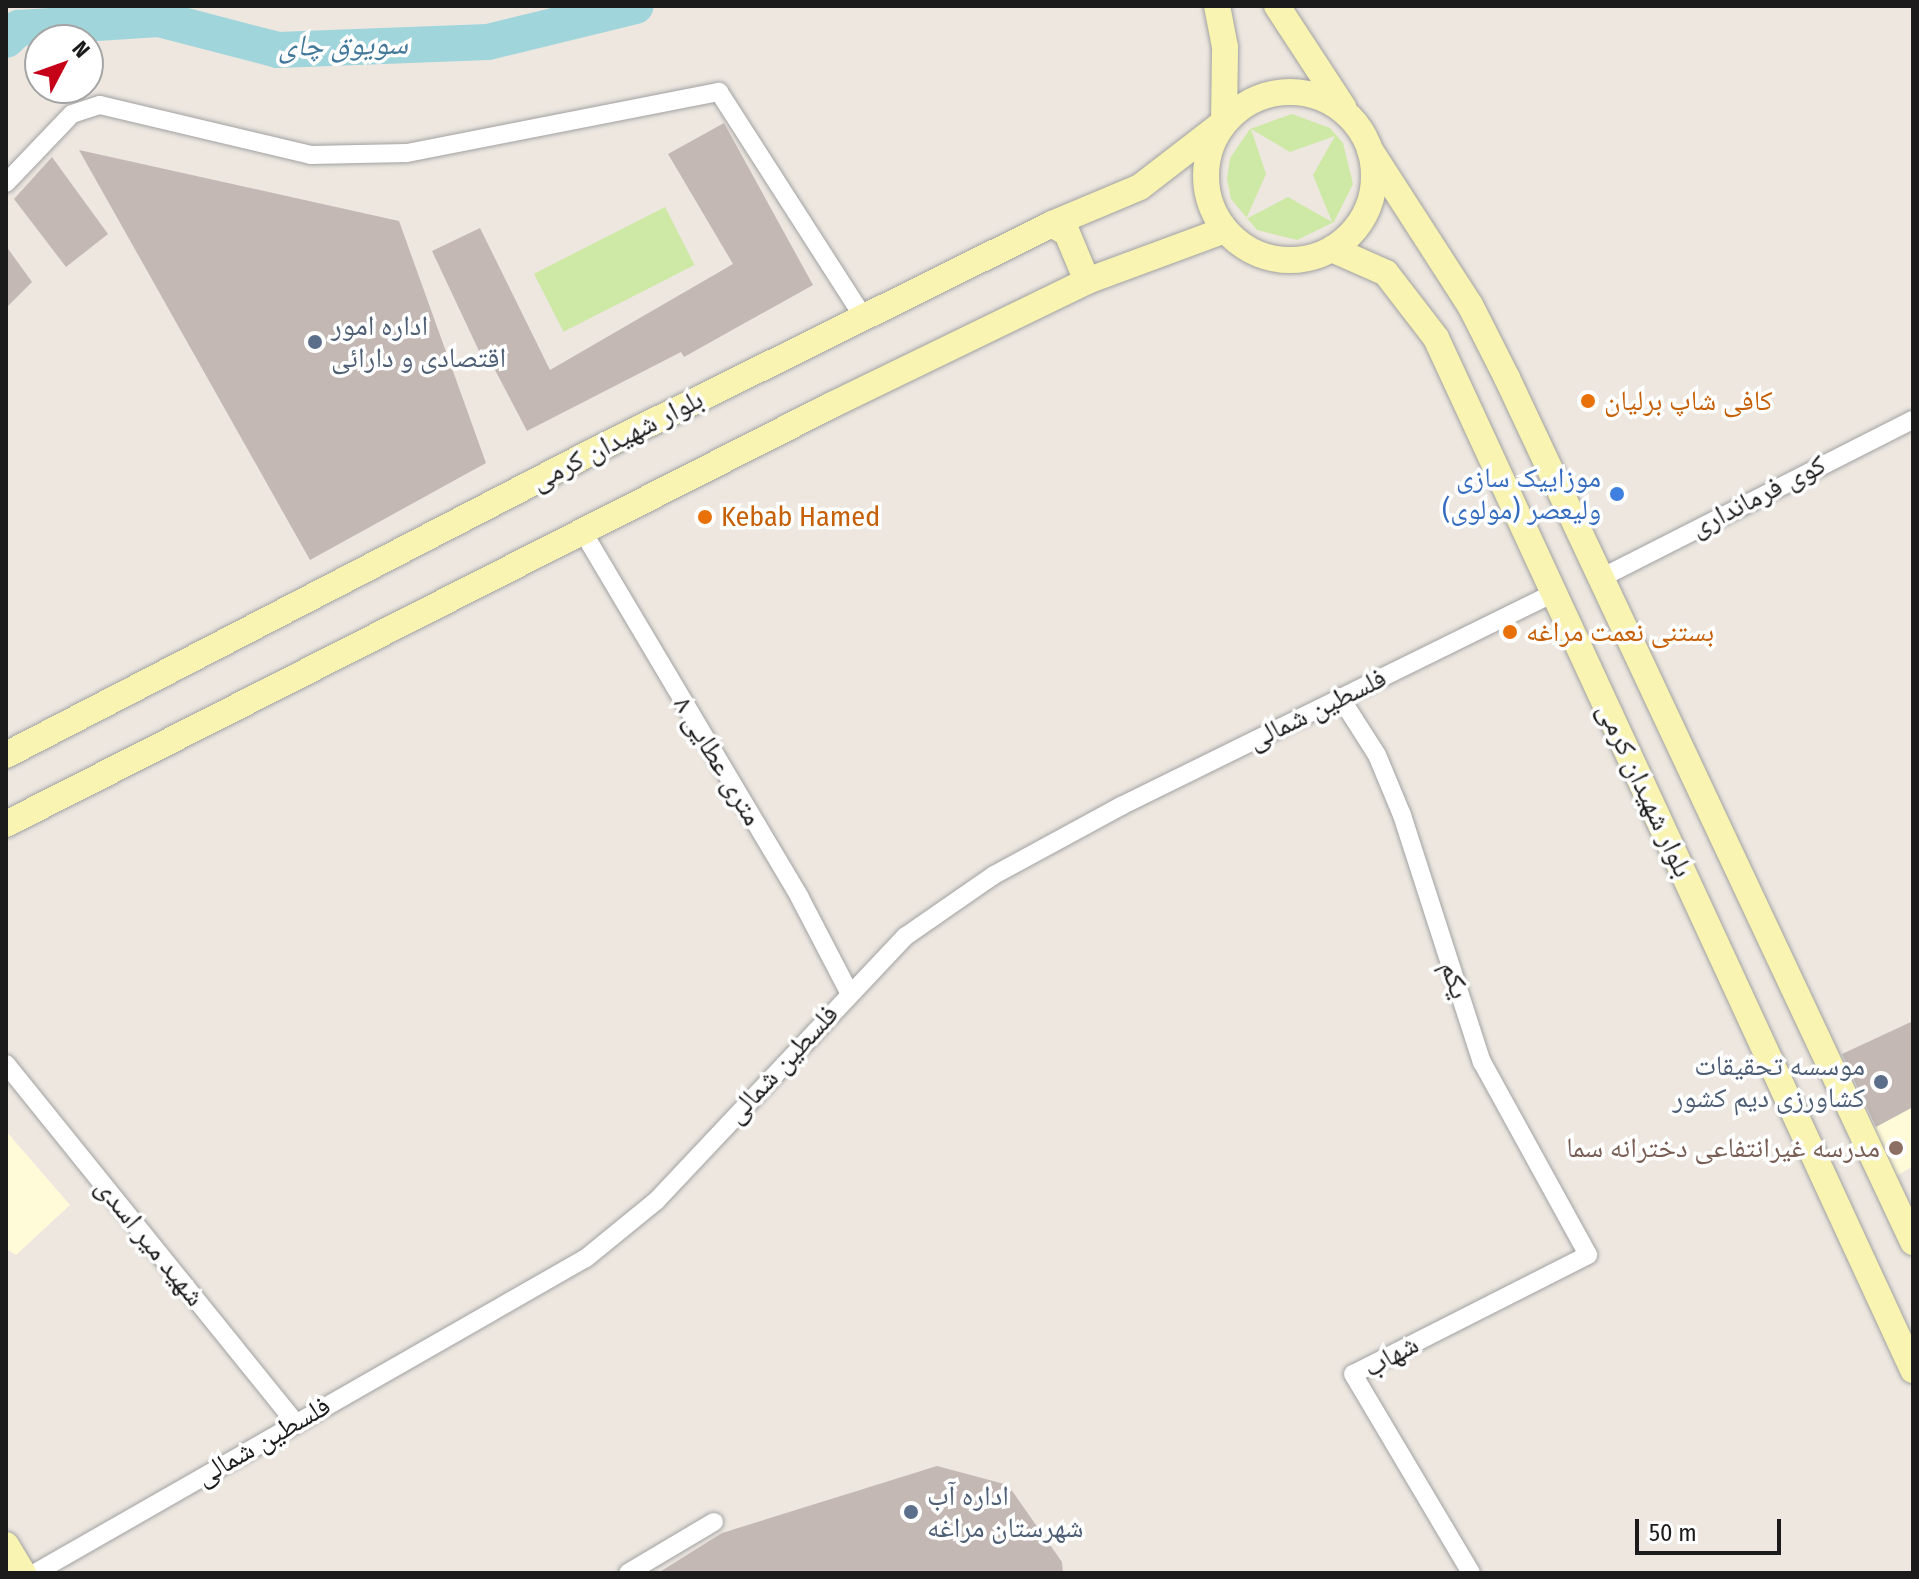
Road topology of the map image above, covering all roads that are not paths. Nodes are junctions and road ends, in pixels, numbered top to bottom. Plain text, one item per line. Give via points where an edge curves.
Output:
1 (1217, 6) edge
2 (1277, 6) edge
3 (1343, 107) junction
4 (1224, 122) junction
5 (1370, 150) junction
6 (6, 183) edge
7 (1052, 224) junction
8 (1222, 231) junction
9 (1332, 249) junction
10 (1087, 281) junction
11 (1470, 305) junction
12 (865, 319) junction
13 (1436, 338) junction
14 (1913, 420) edge
15 (583, 532) junction
16 (1605, 576) junction
17 (1554, 593) junction
18 (1340, 697) junction
19 (6, 755) edge
20 (6, 824) edge
21 (849, 992) junction
22 (6, 1064) edge
23 (1913, 1242) edge
24 (1588, 1255) joint
25 (1913, 1370) edge
26 (294, 1421) junction
27 (714, 1522) dead end
28 (6, 1545) edge
29 (23, 1573) edge
30 (35, 1573) edge
31 (628, 1573) edge
32 (1471, 1573) edge

1 - 4 main road via 1225,47
2 - 3 main road
3 - 4 main road via 1279,93 1243,105
3 - 5 main road
4 - 7 main road, بلوار شهیدان کرمی via 1140,187
4 - 8 main road via 1205,171
5 - 9 main road via 1374,178 1368,206
5 - 11 main road, بلوار شهیدان کرمی
6 - 12 street via 72,114 100,105 311,155 394,153 719,92
7 - 10 main road via 1067,233
7 - 12 main road, بلوار شهیدان کرمی
8 - 9 main road via 1259,254 1284,260
8 - 10 main road
9 - 13 main road, بلوار شهیدان کرمی via 1386,273
10 - 15 main road
11 - 13 main road via 1449,318
11 - 16 main road, بلوار شهیدان کرمی
12 - 19 main road, بلوار شهیدان کرمی via 594,451
13 - 17 main road, بلوار شهیدان کرمی
14 - 16 street, کوی فرمانداری
15 - 20 main road
15 - 21 street, ۸ متری عطایی via 800,898
16 - 23 main road, بلوار شهیدان کرمی
17 - 18 street, فلسطین شمالی
17 - 25 main road, بلوار شهیدان کرمی
18 - 21 street, فلسطین شمالی via 994,875 906,936
18 - 24 street, یکم via 1377,755 1402,815 1482,1062
21 - 26 street, فلسطین شمالی via 656,1201 586,1258
22 - 26 street, شهید میر اسدی
24 - 32 street, شهاب via 1353,1374
26 - 30 street, فلسطین شمالی
27 - 31 street
28 - 29 main road

